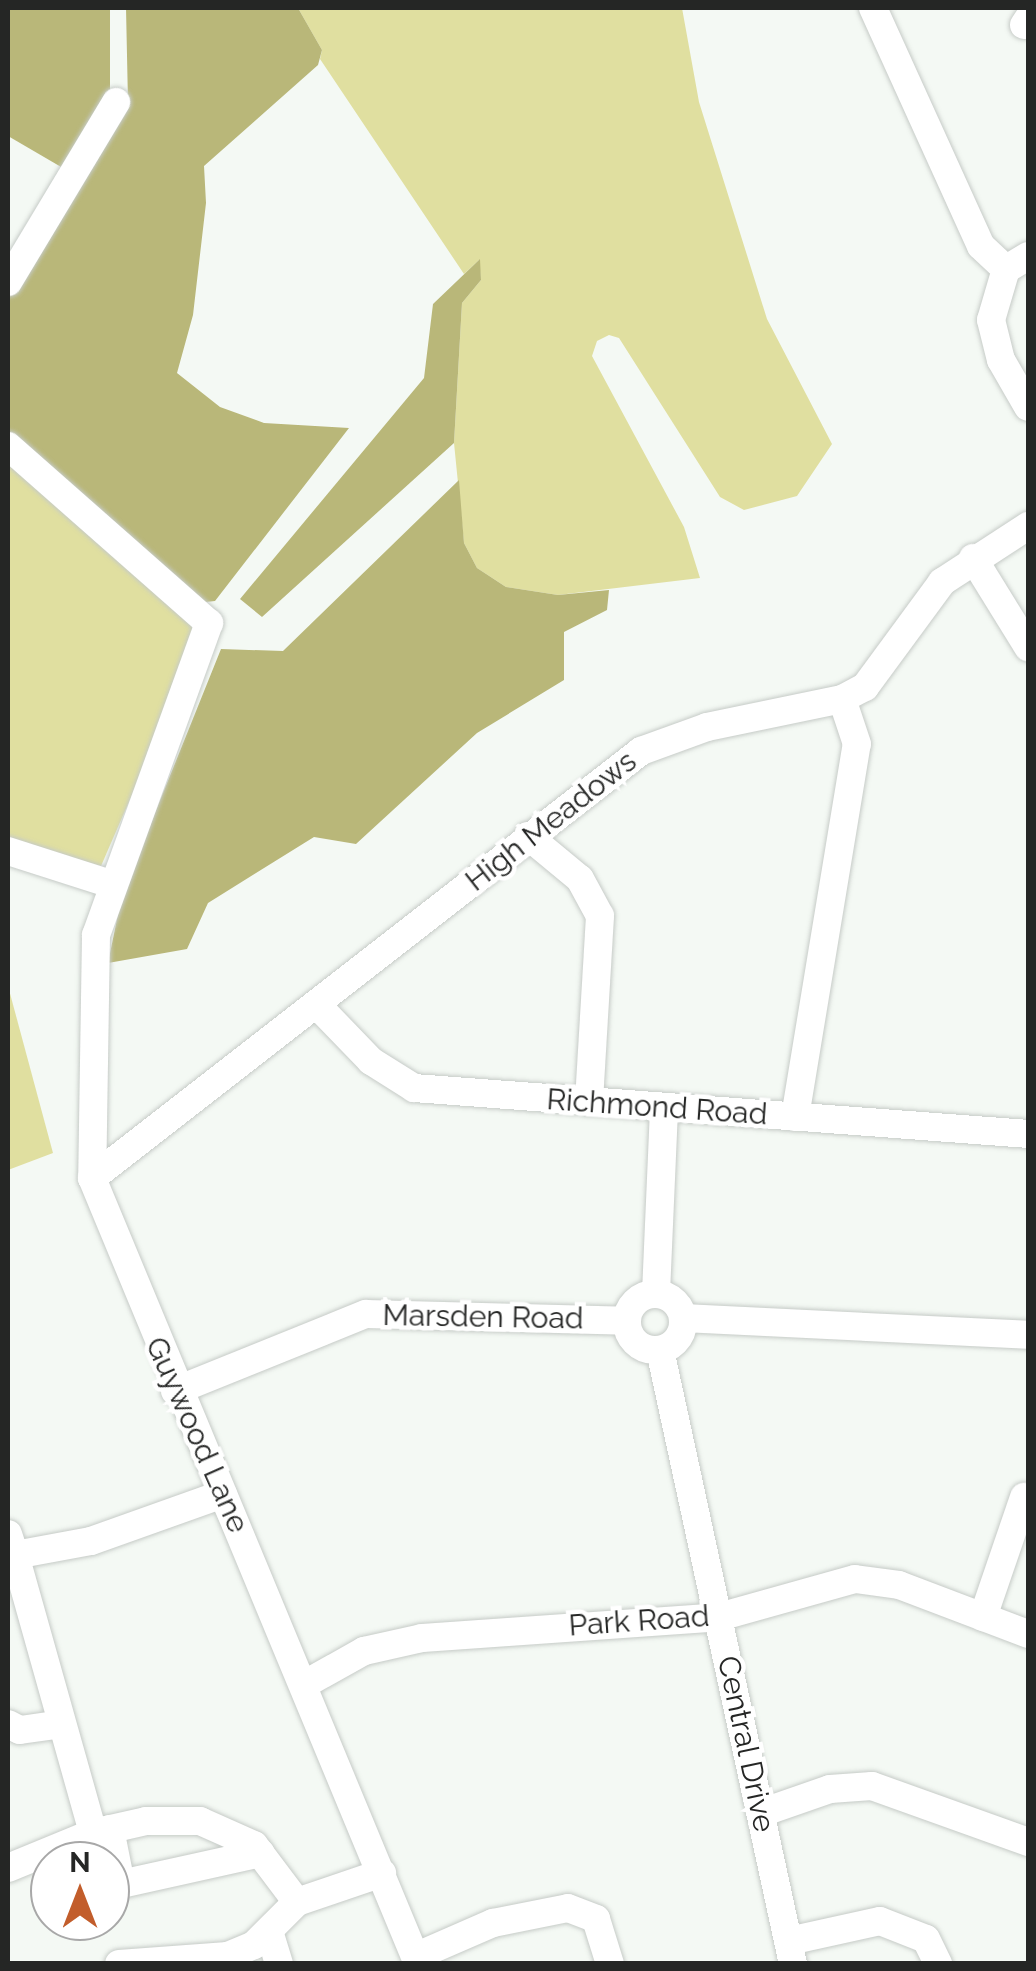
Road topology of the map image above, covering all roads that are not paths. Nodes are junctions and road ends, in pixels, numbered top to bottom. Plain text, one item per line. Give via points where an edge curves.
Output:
1 (874, 8) edge
2 (116, 102) dead end
3 (1017, 263) edge
4 (8, 282) edge
5 (1028, 407) edge
6 (8, 446) edge
7 (1028, 526) edge
8 (973, 558) junction
9 (1028, 647) edge
10 (842, 700) junction
11 (528, 836) junction
12 (8, 851) edge
13 (111, 884) junction
14 (318, 1005) junction
15 (589, 1102) junction
16 (664, 1109) junction
17 (795, 1117) junction
18 (1028, 1134) edge
19 (92, 1178) junction
20 (656, 1293) junction
21 (683, 1318) junction
22 (626, 1321) junction
23 (1028, 1335) edge
24 (660, 1350) junction
25 (175, 1391) junction
26 (223, 1494) junction
27 (1024, 1497) dead end
28 (12, 1544) edge
29 (719, 1617) junction
30 (984, 1617) junction
31 (1028, 1634) edge
32 (305, 1684) junction
33 (8, 1724) edge
34 (62, 1724) junction
35 (761, 1813) junction
36 (102, 1831) junction
37 (1028, 1842) edge
38 (261, 1852) junction
39 (8, 1868) edge
40 (382, 1873) junction
41 (298, 1902) junction
42 (269, 1930) junction
43 (791, 1952) edge
44 (228, 1960) edge
45 (417, 1960) edge
46 (120, 1964) edge
47 (279, 1964) edge
48 (610, 1964) edge
49 (938, 1964) edge

1 - 3 street via 981,246
2 - 4 street
3 - 5 street via 991,320 1001,360
6 - 13 street, Guywood Lane via 209,623
7 - 8 street, High Meadows
8 - 9 street
8 - 10 street, High Meadows via 942,582 865,686
10 - 11 street, High Meadows via 668,738 580,792
10 - 17 street via 858,744
11 - 14 street, High Meadows
11 - 15 street via 580,879 600,916
12 - 13 street
13 - 19 street, Guywood Lane via 96,935
14 - 15 street, Richmond Road via 370,1062 414,1088
14 - 19 street, High Meadows
15 - 16 street, Richmond Road
16 - 17 street, Richmond Road
16 - 20 street
17 - 18 street, Richmond Road
19 - 25 street, Guywood Lane
20 - 21 street via 674,1301
20 - 22 street via 636,1301
21 - 23 street
21 - 24 street via 678,1339
22 - 24 street via 636,1343
22 - 25 street, Marsden Road via 366,1314
24 - 29 street, Central Drive
25 - 26 street, Guywood Lane
26 - 28 street via 91,1541
26 - 32 street, Guywood Lane
27 - 30 street
28 - 34 street
29 - 30 street, Park Road via 856,1579 898,1585
29 - 32 street, Park Road via 422,1638 364,1650
29 - 35 street, Central Drive
30 - 31 street, Park Road
32 - 40 street, Guywood Lane
33 - 34 street via 20,1730
34 - 36 street
35 - 37 street via 830,1790 872,1786
35 - 43 street, Central Drive
36 - 38 street via 146,1820 216,1818
36 - 38 street via 121,1884
36 - 39 street
38 - 41 street
40 - 41 street
40 - 45 street, Guywood Lane
41 - 42 street
42 - 44 street
42 - 47 street
43 - 49 street via 880,1921 926,1938
44 - 46 street
45 - 48 street via 500,1914 568,1901 596,1918

